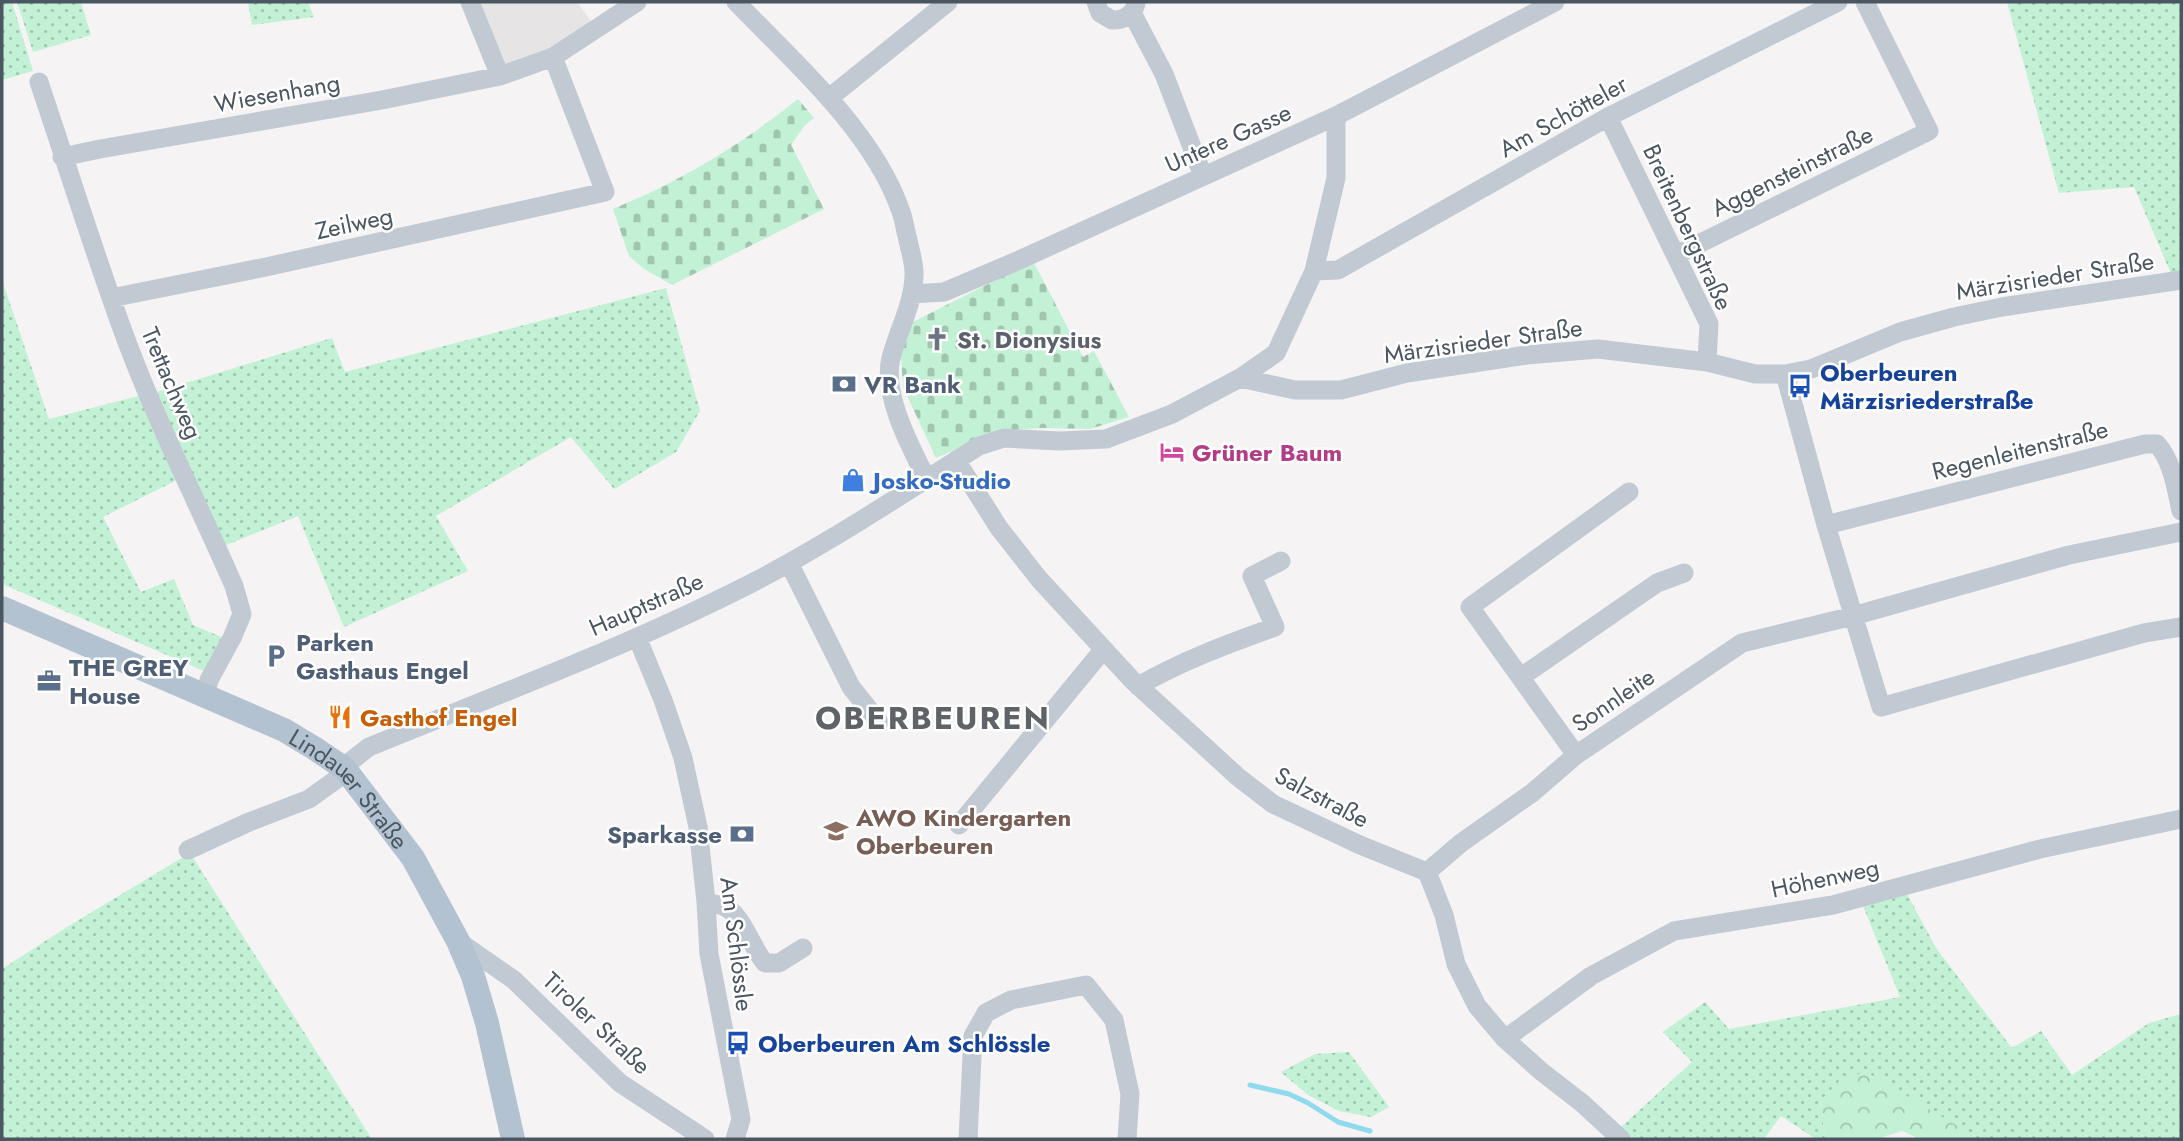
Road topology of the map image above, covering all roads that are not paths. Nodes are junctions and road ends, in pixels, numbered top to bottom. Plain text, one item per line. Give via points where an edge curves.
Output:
1 (470, 2) edge
2 (637, 2) edge
3 (736, 2) edge
4 (948, 2) edge
5 (1096, 2) edge
6 (1555, 2) edge
7 (1838, 2) edge
8 (1865, 2) edge
9 (1134, 8) edge
10 (553, 57) junction
11 (500, 76) junction
12 (38, 82) dead end
13 (829, 98) junction
14 (1336, 116) junction
15 (1608, 117) junction
16 (62, 157) junction
17 (1203, 176) junction
18 (1676, 255) junction
19 (1314, 271) junction
20 (2181, 280) edge
21 (912, 294) junction
22 (111, 298) junction
23 (1707, 362) junction
24 (1785, 374) junction
25 (1240, 378) junction
26 (956, 460) junction
27 (926, 478) junction
28 (1629, 492) dead end
29 (2181, 511) edge
30 (1826, 525) junction
31 (2181, 532) edge
32 (1281, 561) dead end
33 (789, 563) junction
34 (1684, 573) dead end
35 (2, 608) edge
36 (1853, 617) junction
37 (2181, 627) edge
38 (637, 637) junction
39 (1103, 650) junction
40 (1521, 677) junction
41 (1138, 686) junction
42 (205, 696) junction
43 (879, 723) dead end
44 (1576, 755) junction
45 (345, 769) junction
46 (2181, 818) edge
47 (959, 825) dead end
48 (188, 850) dead end
49 (1427, 872) junction
50 (706, 902) junction
51 (458, 941) junction
52 (803, 948) dead end
53 (1505, 1039) junction
54 (513, 1139) edge
55 (705, 1139) edge
56 (735, 1139) edge
57 (968, 1139) edge
58 (1127, 1139) edge
59 (1621, 1139) edge

1 - 11 street
2 - 10 street, Wiesenhang
3 - 13 street
4 - 13 street
5 - 9 street via 1100,13 1112,20
6 - 14 street, Untere Gasse
7 - 15 street, Am Schötteler
8 - 18 street, Aggensteinstraße via 1929,131
9 - 17 street
10 - 11 street, Wiesenhang
10 - 22 street, Zeilweg via 605,192
11 - 16 street, Wiesenhang
12 - 16 street, Trettachweg
13 - 21 street via 882,171 900,209 915,274
14 - 17 street, Untere Gasse
14 - 19 street, Hauptstraße via 1336,178
15 - 18 street, Breitenbergstraße
15 - 19 street, Am Schötteler via 1338,270
16 - 22 street, Trettachweg
17 - 21 street, Untere Gasse via 944,292
18 - 23 street, Breitenbergstraße via 1709,324
19 - 25 street, Hauptstraße via 1276,353
20 - 24 street, Märzisrieder Straße via 1954,317 1900,332 1811,369
21 - 27 street via 890,361 891,394
22 - 42 street, Trettachweg via 242,614
23 - 24 street, Märzisrieder Straße via 1755,374
23 - 25 street, Märzisrieder Straße via 1598,349 1407,373 1341,390 1295,390
24 - 30 street
25 - 26 street, Hauptstraße via 1172,414 1106,439 1004,438
26 - 27 street, Hauptstraße
26 - 39 street, Salzstraße via 999,528
27 - 33 street, Hauptstraße
28 - 40 street via 1470,607
29 - 30 street, Regenleitenstraße via 2165,453 2157,444 2145,444
30 - 36 street
31 - 36 street via 2069,555
32 - 41 street via 1252,576 1275,626 1170,668
33 - 38 street, Hauptstraße
33 - 43 street via 851,687
34 - 40 street via 1657,583
35 - 42 main road, Lindauer Straße
36 - 37 street via 1881,707 2144,633
36 - 44 street, Sonnleite via 1742,643
38 - 45 street, Hauptstraße via 369,747
38 - 50 street, Am Schlössle via 683,758 698,827
39 - 41 street, Salzstraße
39 - 47 street
40 - 44 street
41 - 49 street, Salzstraße via 1273,804
42 - 45 main road, Lindauer Straße via 284,730
44 - 49 street, Sonnleite
45 - 48 street, Hauptstraße via 309,799
45 - 51 main road, Lindauer Straße via 413,858
46 - 53 street, Höhenweg via 2040,849 1833,905 1674,931 1591,976
49 - 53 street via 1456,964 1477,1006
50 - 52 street via 724,906 737,916 765,963 779,963
50 - 56 street, Am Schlössle via 709,954 741,1119
51 - 54 main road, Lindauer Straße via 487,1023
51 - 55 street, Tiroler Straße via 514,979 621,1083
53 - 59 street
57 - 58 street via 973,1036 986,1013 1011,1000 1086,985 1114,1020 1130,1094

